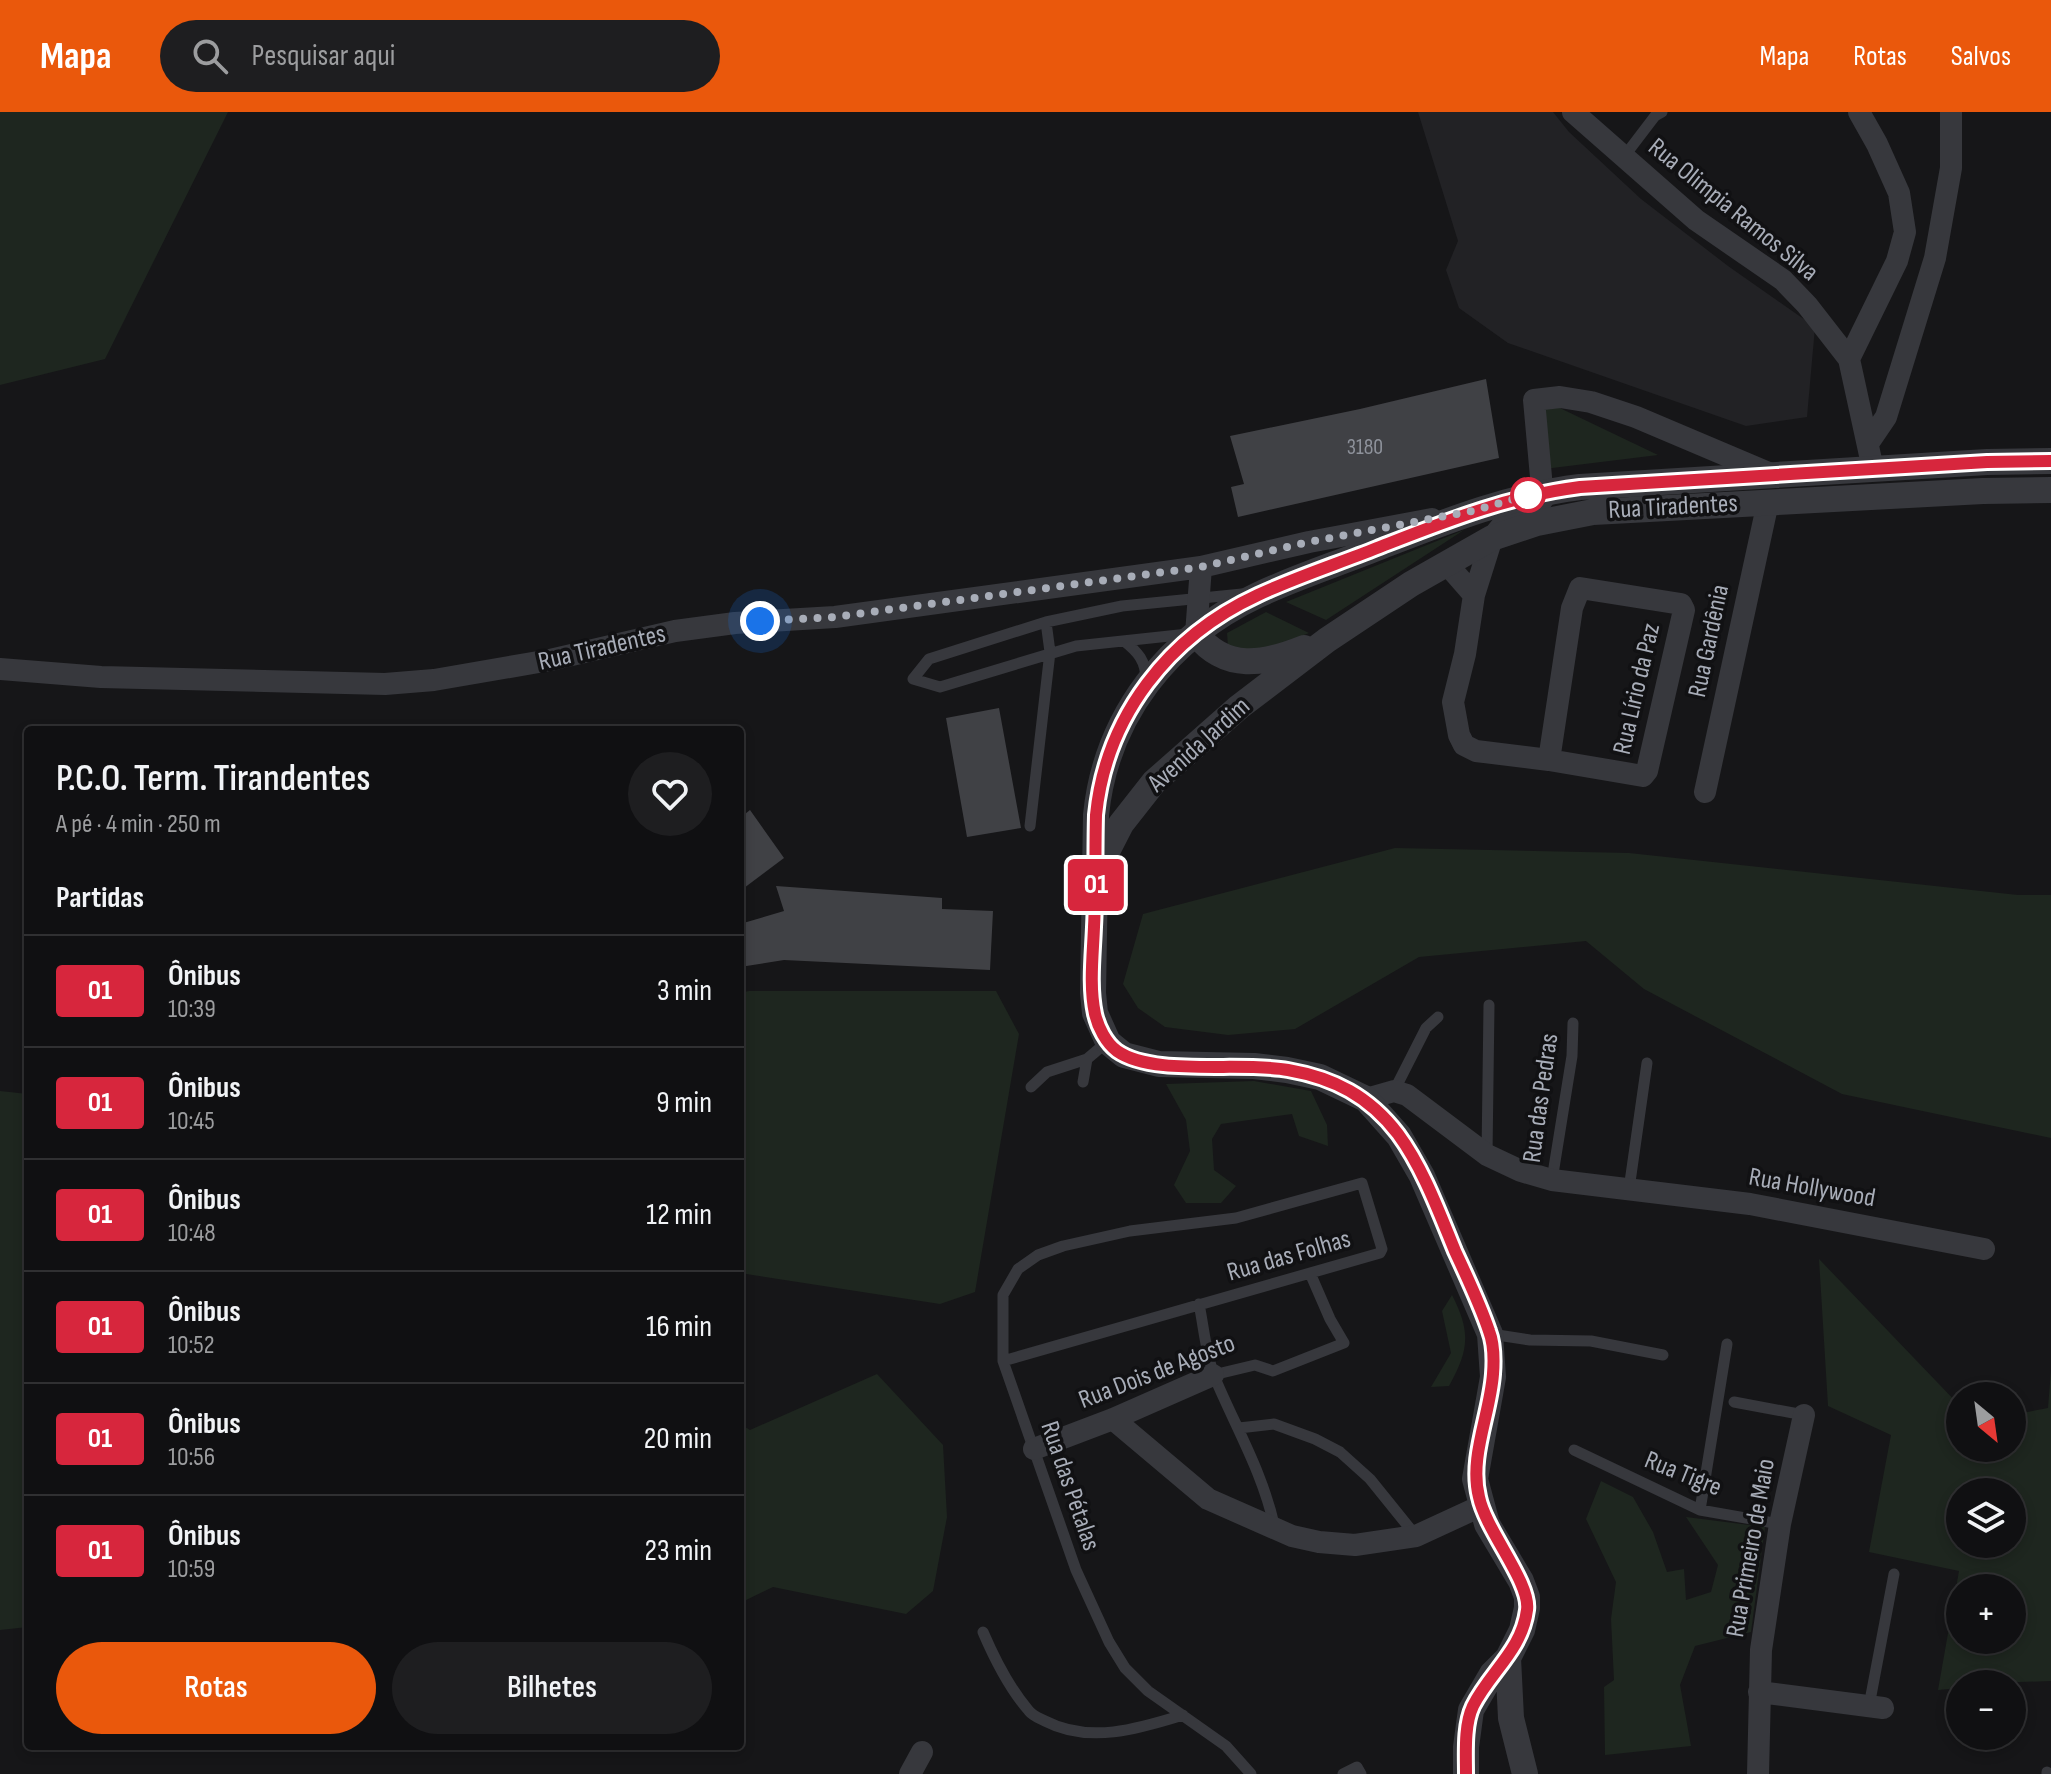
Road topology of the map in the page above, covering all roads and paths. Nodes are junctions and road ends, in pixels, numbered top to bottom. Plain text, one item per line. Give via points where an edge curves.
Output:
1 (1573, 112) edge
2 (1662, 112) edge
3 (1859, 112) edge
4 (1951, 112) edge
5 (1623, 158) junction
6 (1849, 359) junction
7 (1869, 442) junction
8 (2051, 461) edge
9 (1873, 469) junction
10 (1774, 475) junction
11 (2051, 490) edge
12 (1544, 491) junction
13 (1768, 502) junction
14 (1472, 511) junction
15 (1593, 512) junction
16 (1492, 538) junction
17 (1446, 563) junction
18 (1201, 567) junction
19 (1263, 593) junction
20 (1474, 595) junction
21 (1199, 597) junction
22 (1046, 622) junction
23 (1196, 634) junction
24 (1327, 640) junction
25 (1124, 641) junction
26 (1050, 652) junction
27 (0, 669) edge
28 (1146, 682) junction
29 (1549, 760) junction
30 (1705, 792) dead end
31 (1030, 826) dead end
32 (1096, 873) junction
33 (1489, 1005) dead end
34 (1438, 1017) dead end
35 (1573, 1023) dead end
36 (1108, 1042) junction
37 (1087, 1059) junction
38 (1647, 1063) dead end
39 (1083, 1082) dead end
40 (1031, 1087) dead end
41 (1394, 1091) junction
42 (1366, 1099) junction
43 (1487, 1155) junction
44 (1552, 1180) junction
45 (1629, 1189) junction
46 (1130, 1231) joint
47 (1984, 1249) dead end
48 (1310, 1273) junction
49 (1199, 1304) junction
50 (1490, 1334) junction
51 (1727, 1344) dead end
52 (1663, 1355) dead end
53 (1003, 1361) junction
54 (1213, 1375) junction
55 (1734, 1402) dead end
56 (1804, 1415) joint
57 (1113, 1419) junction
58 (1239, 1428) junction
59 (1034, 1449) junction
60 (1574, 1450) dead end
61 (1481, 1506) junction
62 (1700, 1510) junction
63 (1780, 1524) junction
64 (1275, 1529) junction
65 (1416, 1536) junction
66 (1894, 1574) dead end
67 (983, 1632) dead end
68 (1508, 1658) junction
69 (1484, 1688) junction
70 (1759, 1692) junction
71 (1509, 1698) junction
72 (1876, 1707) joint
73 (1183, 1715) junction
74 (922, 1752) dead end
75 (1359, 1770) edge
76 (910, 1774) edge
77 (1251, 1774) edge
78 (1343, 1774) edge
79 (1466, 1774) edge
80 (1525, 1774) edge
81 (1758, 1774) edge

1 - 5 street, Rua Olimpia Ramos Silva
2 - 5 lane
3 - 6 street via 1899,193 1905,232 1897,261
4 - 7 street via 1951,168 1935,258 1886,417
5 - 6 street, Rua Olimpia Ramos Silva via 1696,220 1783,280
6 - 7 street
7 - 9 street
8 - 9 street, Rua Tiradentes
9 - 10 street, Rua Tiradentes
10 - 12 street, Rua Tiradentes
10 - 12 street, Rua Tiradentes via 1636,417 1560,397 1534,400
11 - 13 street, Rua Tiradentes
12 - 14 street, Rua Tiradentes
12 - 15 street via 1564,504
12 - 16 street via 1540,504 1505,522
13 - 15 street, Rua Tiradentes
13 - 30 street, Rua Gardênia
14 - 18 street, Rua Tiradentes
14 - 19 street, Rua Tiradentes
15 - 16 street, Rua Tiradentes
16 - 17 street, Rua Tiradentes
16 - 20 street, Rua Lírio da Paz
17 - 20 street
17 - 24 street, Rua Tiradentes
18 - 21 street
18 - 27 street, Rua Tiradentes via 835,617 675,631 434,680 385,684 101,677
19 - 21 lane, Rua Tiradentes
19 - 23 street, Rua Tiradentes
20 - 29 street, Rua Lírio da Paz via 1453,702 1459,735 1476,751
21 - 22 lane, Rua Tiradentes
21 - 23 street
22 - 26 lane
22 - 26 lane, Rua Tiradentes via 929,659 913,679 940,687
23 - 24 street via 1219,656 1240,661 1269,660
23 - 25 lane
23 - 28 street, Avenida Jardim
24 - 32 street, Avenida Jardim via 1239,707 1154,782 1121,824
25 - 26 lane
25 - 28 lane via 1139,653
26 - 31 lane
28 - 32 street, Avenida Jardim via 1105,766 1096,815
29 - 29 street, Rua Lírio da Paz via 1572,608 1580,588 1681,604 1684,610 1646,774 1637,777
32 - 36 street, Avenida Jardim via 1093,993
33 - 43 lane
34 - 41 lane via 1426,1028
35 - 44 lane, Rua das Pedras
36 - 37 lane
36 - 42 street via 1124,1055 1159,1064 1254,1066 1320,1077
37 - 39 lane
37 - 40 lane via 1047,1072
38 - 45 lane
41 - 42 street
41 - 43 street, Rua Hollywood via 1431,1111
42 - 50 street via 1399,1136 1422,1176
43 - 44 street, Rua Hollywood
44 - 45 street, Rua Hollywood
45 - 47 street, Rua Hollywood via 1750,1204
46 - 48 lane, Rua das Folhas via 1236,1218 1361,1182 1380,1253
46 - 53 lane, Rua das Pétalas via 1063,1246 1018,1269 1003,1295
48 - 49 lane, Rua das Folhas
48 - 54 lane, Rua Dois de Agosto via 1344,1343 1273,1371 1255,1365
49 - 53 lane, Rua das Folhas
49 - 54 lane
50 - 52 lane via 1591,1341
50 - 61 street via 1493,1377 1475,1479
51 - 62 lane
53 - 59 lane, Rua das Pétalas
54 - 57 street, Rua Dois de Agosto
54 - 58 lane
55 - 56 lane
56 - 63 street, Rua Primeiro de Maio
57 - 59 street, Rua Dois de Agosto
57 - 64 street via 1208,1499
58 - 64 lane
58 - 65 lane via 1274,1424 1340,1452 1370,1479
59 - 73 lane, Rua das Pétalas via 1076,1570 1109,1642 1148,1691
60 - 62 lane, Rua Tigre
61 - 65 street
61 - 68 street via 1527,1597 1522,1630
62 - 63 lane, Rua Tigre
63 - 70 street, Rua Primeiro de Maio
64 - 65 street via 1319,1542 1355,1545
66 - 72 lane
67 - 73 lane via 999,1668 1031,1714 1059,1729 1099,1734 1140,1729
68 - 69 street
68 - 71 street
69 - 71 street via 1497,1686
69 - 79 street via 1471,1710
70 - 72 street
70 - 81 street, Rua Primeiro de Maio
71 - 80 street
73 - 77 lane, Rua das Pétalas via 1226,1746
74 - 76 street
75 - 78 lane

